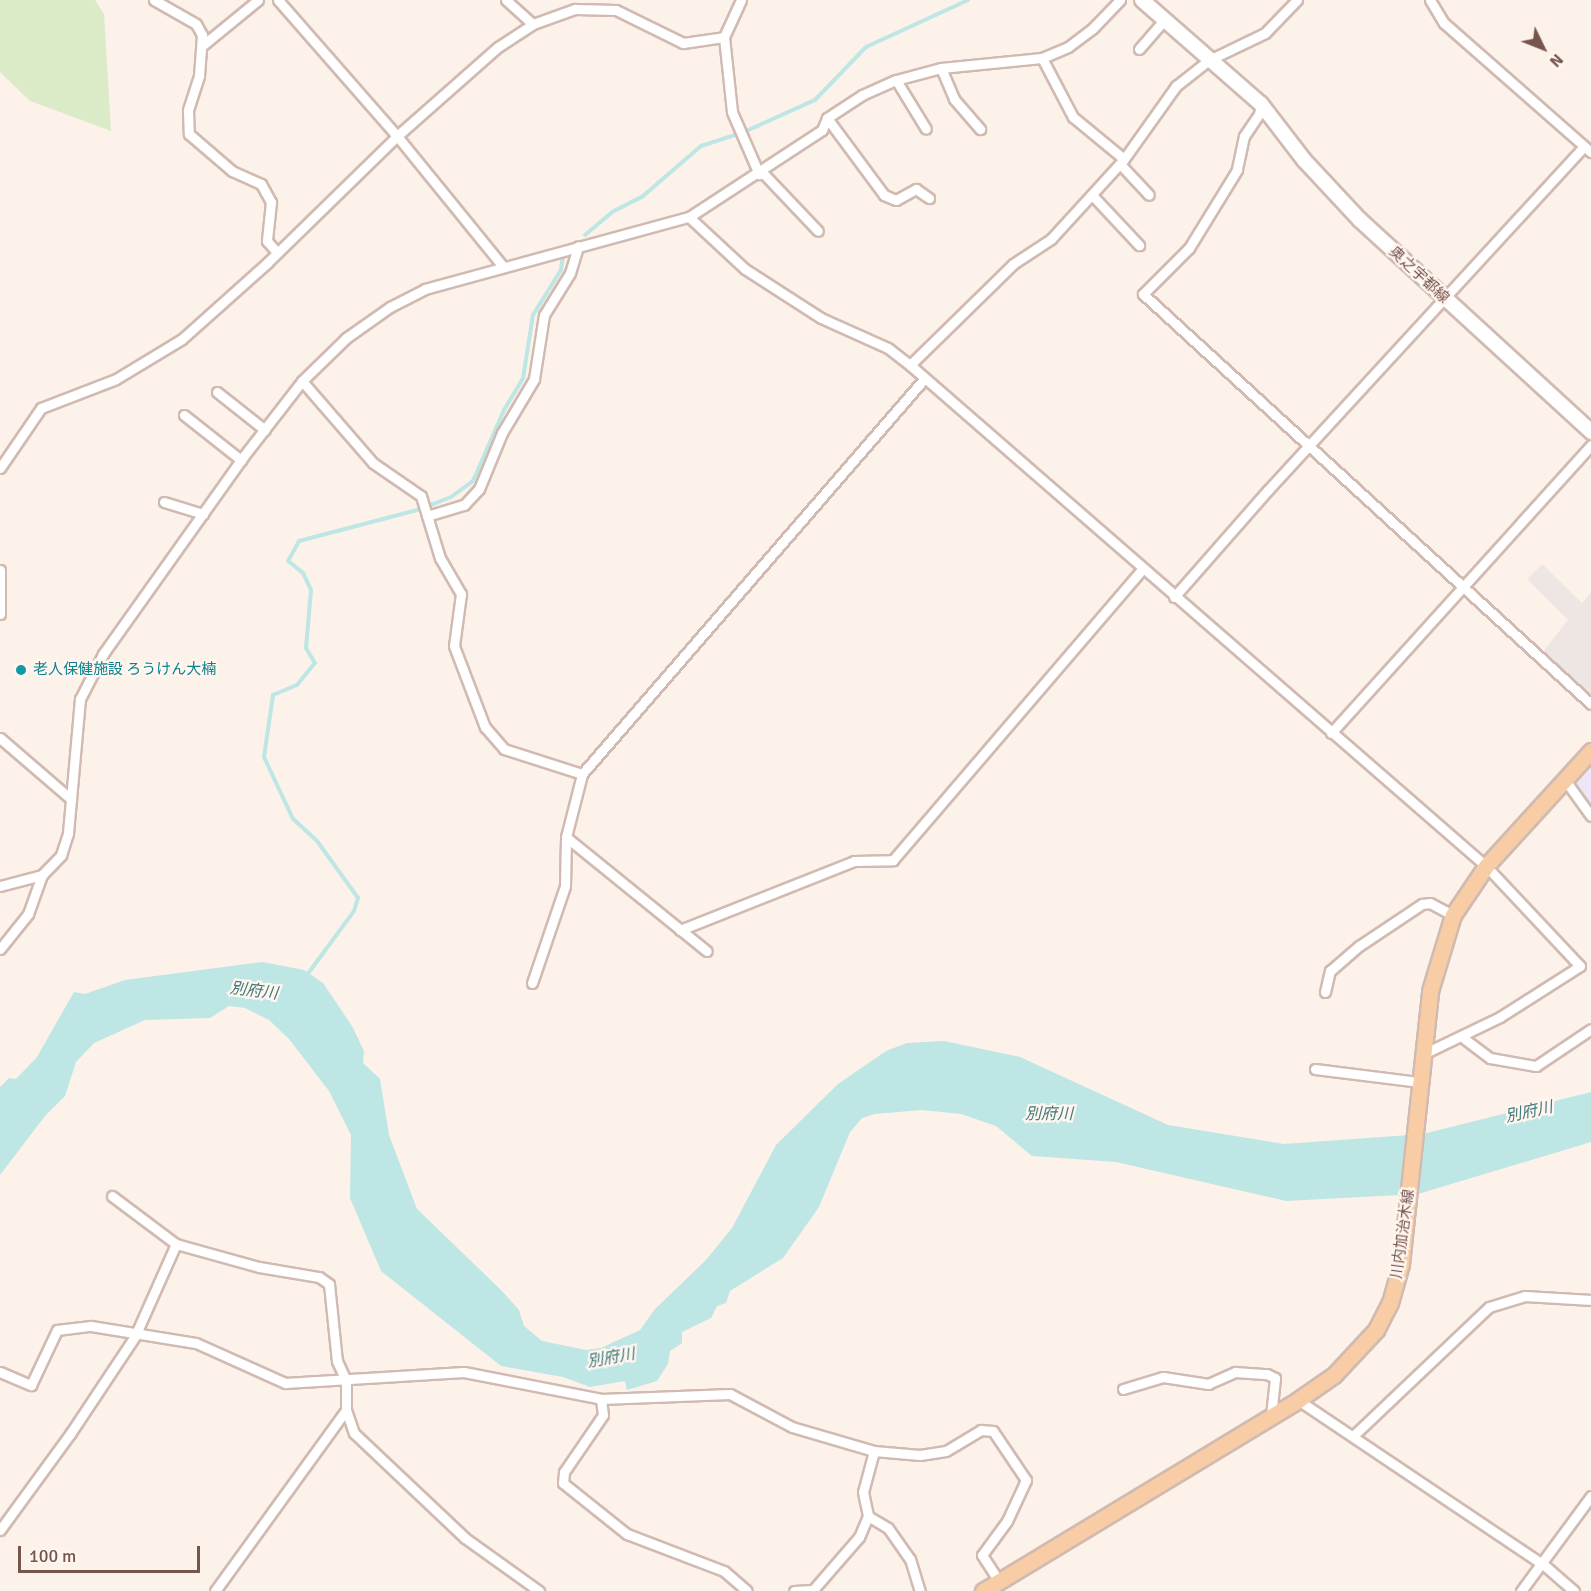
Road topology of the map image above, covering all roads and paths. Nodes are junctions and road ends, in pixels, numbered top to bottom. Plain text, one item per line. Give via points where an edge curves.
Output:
1 (154, 0) edge
2 (258, 0) edge
3 (278, 0) edge
4 (506, 0) edge
5 (741, 0) edge
6 (1120, 0) edge
7 (1142, 0) edge
8 (1297, 0) edge
9 (1430, 0) edge
10 (1163, 21) junction
11 (533, 24) junction
12 (724, 37) junction
13 (203, 45) junction
14 (1138, 49) dead end
15 (1042, 58) junction
16 (1209, 60) junction
17 (941, 68) junction
18 (896, 80) junction
19 (1261, 104) junction
20 (827, 118) junction
21 (926, 129) dead end
22 (980, 129) dead end
23 (397, 136) junction
24 (1587, 150) edge
25 (1122, 161) junction
26 (760, 173) junction
27 (1092, 195) junction
28 (1149, 195) dead end
29 (929, 198) dead end
30 (689, 216) junction
31 (818, 231) dead end
32 (1139, 245) dead end
33 (578, 246) junction
34 (278, 252) junction
35 (502, 265) junction
36 (1443, 297) junction
37 (910, 365) junction
38 (924, 379) junction
39 (302, 381) junction
40 (217, 392) dead end
41 (184, 415) dead end
42 (265, 430) junction
43 (1591, 432) edge
44 (1591, 445) edge
45 (1309, 447) junction
46 (242, 460) junction
47 (0, 468) edge
48 (164, 502) dead end
49 (203, 514) junction
50 (426, 514) junction
51 (0, 570) edge
52 (1142, 570) junction
53 (1460, 588) junction
54 (1174, 597) junction
55 (0, 614) edge
56 (1591, 704) edge
57 (1331, 733) junction
58 (0, 738) edge
59 (1591, 751) edge
60 (582, 774) junction
61 (1565, 780) junction
62 (71, 799) junction
63 (1591, 816) edge
64 (566, 837) junction
65 (1486, 866) junction
66 (42, 875) junction
67 (0, 886) edge
68 (1453, 915) junction
69 (680, 930) junction
70 (0, 949) edge
71 (707, 951) dead end
72 (532, 983) dead end
73 (1325, 992) dead end
74 (1591, 1029) edge
75 (1462, 1037) junction
76 (1423, 1054) junction
77 (1315, 1069) dead end
78 (1420, 1083) junction
79 (112, 1196) dead end
80 (176, 1244) junction
81 (1591, 1300) edge
82 (135, 1336) junction
83 (0, 1372) edge
84 (346, 1380) junction
85 (1123, 1389) dead end
86 (601, 1399) junction
87 (1298, 1400) junction
88 (346, 1410) junction
89 (1271, 1416) junction
90 (1353, 1436) junction
91 (874, 1451) junction
92 (1591, 1496) edge
93 (868, 1516) junction
94 (0, 1530) edge
95 (1544, 1565) junction
96 (999, 1581) junction
97 (215, 1591) edge
98 (538, 1591) edge
99 (747, 1591) edge
100 (794, 1591) edge
101 (920, 1591) edge
102 (983, 1591) edge
103 (1521, 1591) edge
104 (1574, 1591) edge

1 - 13 street via 196,24
2 - 13 street
3 - 23 street
4 - 11 street
5 - 12 street
6 - 15 street via 1068,47
7 - 10 street
8 - 16 street via 1265,33
9 - 24 street via 1444,22
10 - 14 street
10 - 16 street
11 - 12 street via 575,9 616,10 683,43
11 - 23 street via 498,47
12 - 26 street via 732,112
13 - 34 street via 199,76 188,110 189,134 232,171 261,184 271,202 267,241
15 - 17 street
15 - 25 street via 1073,117
16 - 19 street, 奥之宇都線
16 - 25 street via 1176,86
17 - 18 street
17 - 22 street via 954,99
18 - 20 street via 862,95
18 - 21 street
19 - 36 street, 奥之宇都線 via 1341,203
19 - 45 street via 1244,136 1237,170 1189,248 1143,294
20 - 26 street via 822,130
20 - 29 street via 884,195 896,200 916,189
23 - 34 street
23 - 35 street
24 - 36 street
25 - 27 street
25 - 28 street
26 - 30 street
26 - 31 street
27 - 32 street
27 - 37 street via 1051,239 1013,264
30 - 33 street
30 - 37 street via 745,269 821,318 888,348
33 - 35 street
33 - 50 street via 570,273 544,315 534,379 502,433 479,489 464,504
34 - 47 street via 182,339 140,367 41,408
35 - 39 street via 425,290 390,307 346,338
36 - 43 street, 奥之宇都線
36 - 45 street
37 - 38 street
38 - 52 street
38 - 60 street
39 - 42 street
39 - 50 street via 373,463 421,496
40 - 42 street
41 - 46 street
42 - 46 street
44 - 53 street
45 - 53 street
45 - 54 street
46 - 49 street
48 - 49 street
49 - 62 street via 103,654 80,699
50 - 60 street via 440,558 461,594 454,646 485,727 504,749
51 - 55 street
52 - 54 street
52 - 69 street via 892,861 854,861
53 - 56 street
53 - 57 street
54 - 57 street
57 - 65 street
58 - 62 street
59 - 61 main road, 川内加治木線
60 - 64 street
61 - 63 street
61 - 65 main road, 川内加治木線
62 - 66 street via 68,833 61,855
64 - 69 street
64 - 72 street via 565,886
65 - 68 main road, 川内加治木線
65 - 75 street via 1580,966
66 - 67 street
66 - 70 street via 28,914
68 - 73 street via 1430,903 1422,904 1359,946 1330,971
68 - 76 main road, 川内加治木線 via 1430,990
69 - 71 street
74 - 75 street via 1536,1066 1490,1058
75 - 76 street
76 - 78 main road, 川内加治木線
77 - 78 street
78 - 87 main road, 川内加治木線 via 1401,1264 1390,1303 1376,1330 1334,1375
79 - 80 street
80 - 82 street
80 - 84 street via 259,1267 319,1277 330,1284 337,1361
81 - 90 street via 1525,1296 1489,1307
82 - 83 street via 91,1326 57,1330 31,1385
82 - 84 street via 196,1343 285,1383
82 - 94 street
84 - 86 street via 464,1372
84 - 88 street
85 - 89 street via 1163,1377 1208,1384 1235,1372 1267,1374 1275,1378
86 - 91 street via 730,1394 792,1427
86 - 99 street via 603,1415 564,1472 563,1483 627,1534 724,1571
87 - 89 main road, 川内加治木線
87 - 90 street
88 - 97 street
88 - 98 street via 354,1433 404,1484 465,1538
89 - 96 main road, 川内加治木線
90 - 95 street
91 - 93 street via 863,1492
91 - 96 street via 921,1455 946,1451 981,1430 993,1431 1026,1480 1007,1521 982,1555
92 - 95 street
93 - 100 street via 860,1537 813,1590
93 - 101 street via 888,1528 904,1551
95 - 103 street
95 - 104 street
96 - 102 main road, 川内加治木線

